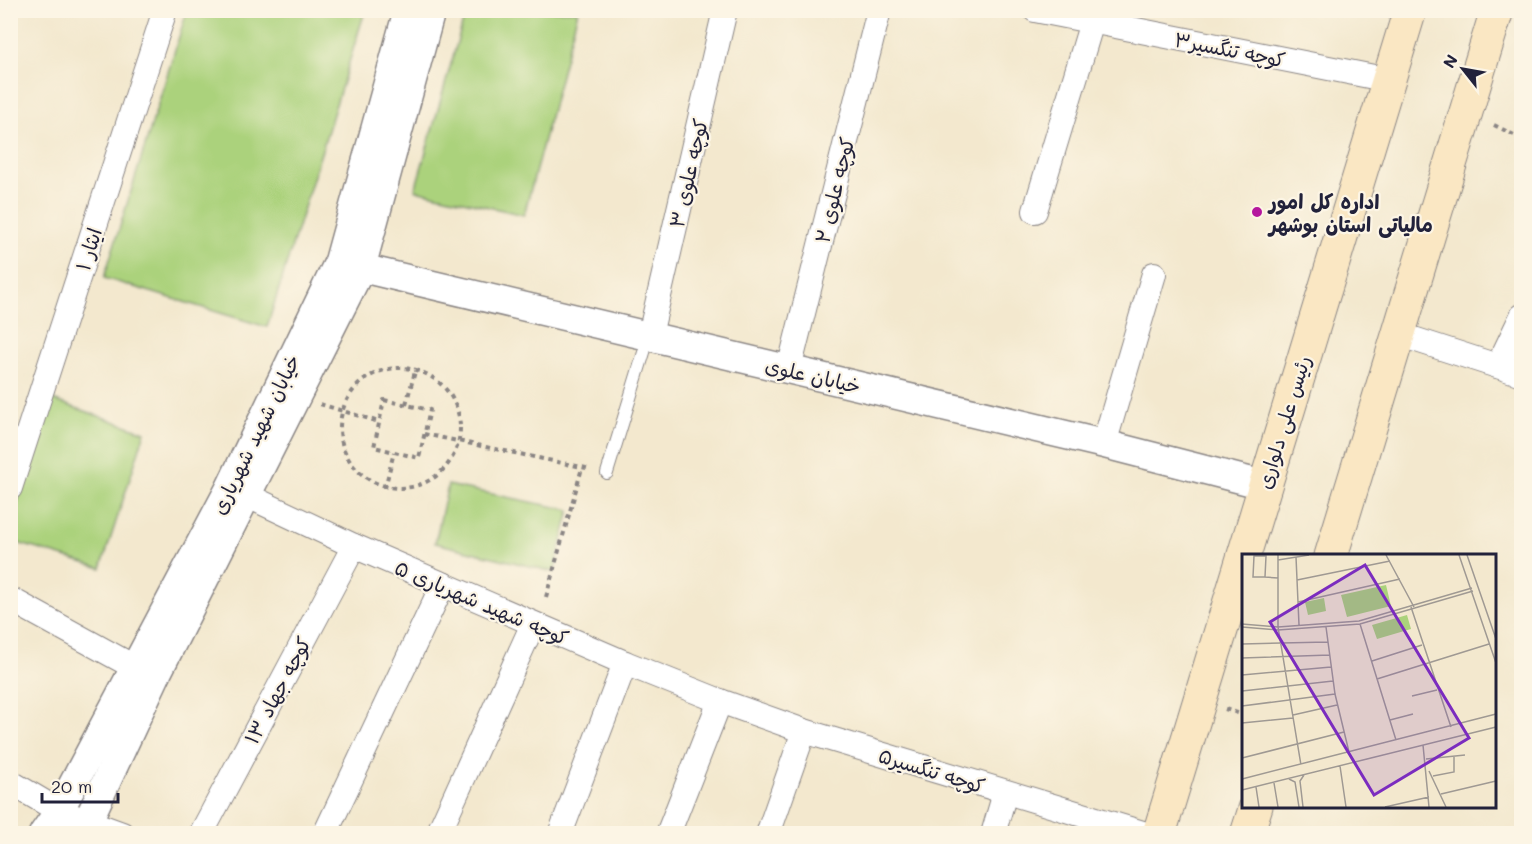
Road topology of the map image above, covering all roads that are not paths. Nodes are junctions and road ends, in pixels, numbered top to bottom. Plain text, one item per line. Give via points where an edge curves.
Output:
1 (165, 10) edge
2 (408, 10) edge
3 (431, 10) edge
4 (725, 10) edge
5 (879, 10) edge
6 (1035, 10) edge
7 (1410, 10) edge
8 (1497, 10) edge
9 (1092, 22) junction
10 (1389, 80) junction
11 (1035, 211) dead end
12 (361, 268) junction
13 (1154, 274) dead end
14 (1521, 316) edge
15 (1398, 334) junction
16 (650, 335) junction
17 (1498, 366) junction
18 (789, 369) junction
19 (1521, 375) edge
20 (1104, 444) junction
21 (607, 473) road end
22 (1264, 485) junction
23 (10, 488) edge
24 (248, 496) junction
25 (354, 546) junction
26 (1243, 554) edge
27 (1332, 554) edge
28 (1242, 557) edge
29 (444, 584) junction
30 (10, 599) edge
31 (533, 624) junction
32 (625, 663) junction
33 (134, 667) junction
34 (720, 701) junction
35 (804, 731) junction
36 (10, 782) edge
37 (1005, 793) junction
38 (1256, 808) edge
39 (51, 822) edge
40 (83, 828) edge
41 (122, 834) edge
42 (201, 834) edge
43 (325, 834) edge
44 (438, 834) edge
45 (560, 834) edge
46 (668, 834) edge
47 (768, 834) edge
48 (993, 834) edge
49 (1146, 834) edge
50 (1158, 834) edge
51 (1247, 834) edge

1 - 23 street, ایثار ۱
2 - 33 street, خیابان شهید شهریاری via 339,261 229,490
3 - 12 street, خیابان شهید شهریاری
4 - 16 street, کوچه علوی ۳
5 - 18 street, کوچه علوی ۲
6 - 9 street, کوچه تنگسیر۳
7 - 10 main road, رئیس علی دلواری
8 - 15 main road
9 - 10 street, کوچه تنگسیر۳
9 - 11 street
10 - 22 main road, رئیس علی دلواری
12 - 16 street, خیابان علوی
12 - 24 street, خیابان شهید شهریاری
13 - 20 street
14 - 17 street
15 - 17 street
15 - 27 main road
16 - 18 street, خیابان علوی
16 - 21 lane
17 - 19 street
18 - 20 street, خیابان علوی
20 - 22 street, خیابان علوی
22 - 26 main road, رئیس علی دلواری
24 - 25 street, کوچه شهید شهریاری ۵
24 - 40 street, خیابان شهید شهریاری
25 - 29 street, کوچه شهید شهریاری ۵
25 - 42 street, کوچه جهاد ۱۳
28 - 50 main road, رئیس علی دلواری
29 - 31 street, کوچه شهید شهریاری ۵
29 - 43 street
30 - 33 street
31 - 32 street, کوچه شهید شهریاری ۵
31 - 44 street
32 - 34 street, کوچه شهید شهریاری ۵
32 - 45 street
33 - 39 street, خیابان شهید شهریاری
34 - 35 street, کوچه تنگسیر۵
34 - 46 street
35 - 37 street, کوچه تنگسیر۵
35 - 47 street
36 - 39 street
37 - 48 street
37 - 49 street, کوچه تنگسیر۵
38 - 51 main road
39 - 40 street
40 - 41 street

